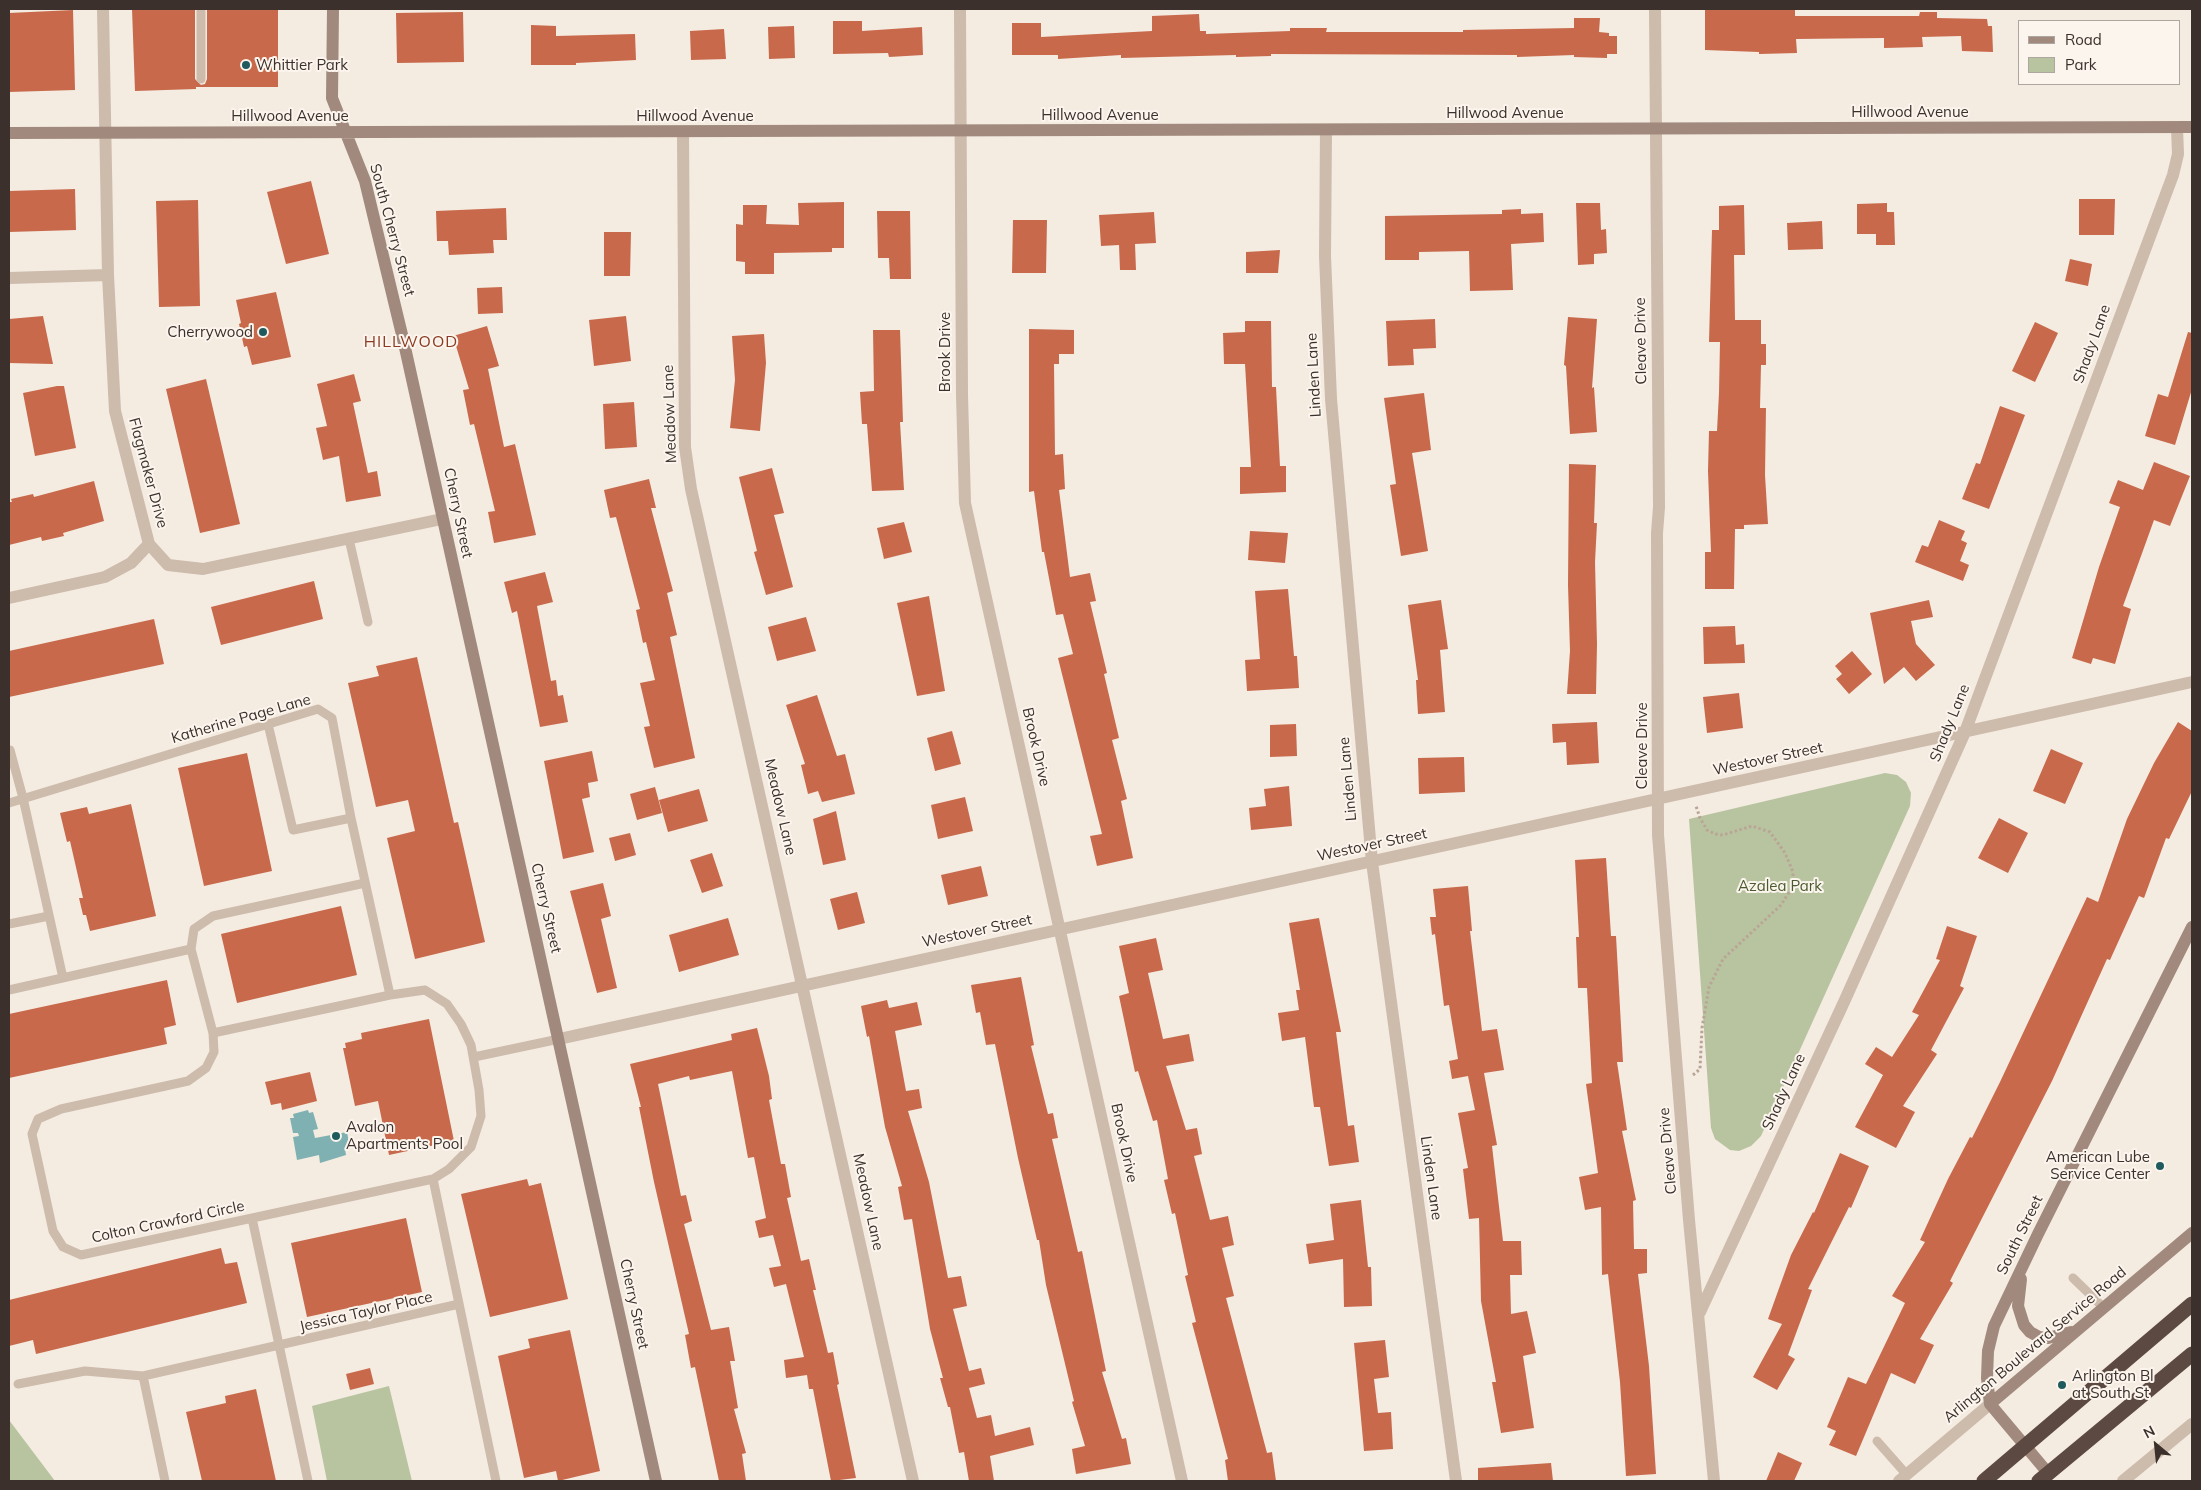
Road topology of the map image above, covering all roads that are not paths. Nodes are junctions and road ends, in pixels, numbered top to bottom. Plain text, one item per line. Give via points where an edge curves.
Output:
1 (103, 9) edge
2 (201, 9) edge
3 (333, 9) edge
4 (960, 9) edge
5 (1655, 9) edge
6 (201, 79) dead end
7 (1655, 128) junction
8 (2178, 128) junction
9 (2192, 128) edge
10 (1326, 130) junction
11 (344, 132) junction
12 (683, 132) junction
13 (962, 132) junction
14 (9, 133) edge
15 (105, 133) junction
16 (108, 275) junction
17 (9, 278) edge
18 (404, 343) joint
19 (442, 519) junction
20 (349, 539) junction
21 (150, 544) junction
22 (9, 598) edge
23 (368, 622) dead end
24 (2192, 682) edge
25 (268, 724) junction
26 (1965, 732) junction
27 (10, 750) edge
28 (23, 798) junction
29 (1658, 799) junction
30 (9, 803) edge
31 (351, 818) junction
32 (1372, 862) junction
33 (365, 883) junction
34 (49, 916) junction
35 (9, 924) edge
36 (2192, 927) edge
37 (1060, 930) junction
38 (191, 949) junction
39 (63, 978) junction
40 (803, 986) junction
41 (9, 990) edge
42 (390, 994) junction
43 (214, 1032) junction
44 (559, 1039) junction
45 (474, 1058) junction
46 (432, 1178) junction
47 (252, 1218) junction
48 (2192, 1233) edge
49 (2024, 1262) junction
50 (2073, 1278) dead end
51 (459, 1304) junction
52 (2192, 1304) edge
53 (2104, 1308) junction
54 (1700, 1312) junction
55 (2078, 1330) junction
56 (278, 1346) junction
57 (2192, 1354) edge
58 (142, 1376) junction
59 (18, 1384) dead end
60 (1990, 1404) junction
61 (2192, 1424) edge
62 (1877, 1441) dead end
63 (2024, 1445) junction
64 (2044, 1477) edge
65 (1903, 1478) edge
66 (165, 1481) edge
67 (308, 1481) edge
68 (496, 1481) edge
69 (656, 1481) edge
70 (913, 1481) edge
71 (1182, 1481) edge
72 (1456, 1481) edge
73 (1714, 1481) edge
74 (1984, 1481) edge
75 (2124, 1481) edge

1 - 15 street, Flagmaker Drive
2 - 6 lane
3 - 11 street, South Cherry Street via 332,98
4 - 13 street, Brook Drive
5 - 7 street, Cleave Drive
7 - 8 street, Hillwood Avenue
7 - 10 street, Hillwood Avenue
7 - 29 street, Cleave Drive
8 - 9 street, Hillwood Avenue
8 - 26 street, Shady Lane via 2178,154 2173,175
10 - 13 street, Hillwood Avenue
10 - 32 street, Linden Lane via 1325,256 1331,399
11 - 12 street, Hillwood Avenue
11 - 15 street, Hillwood Avenue
11 - 18 street, South Cherry Street via 365,181
12 - 13 street, Hillwood Avenue
12 - 40 street, Meadow Lane via 685,447 691,489
13 - 37 street, Brook Drive via 962,395 966,503
14 - 15 street, Hillwood Avenue
15 - 16 street, Flagmaker Drive
16 - 17 street
16 - 21 street, Flagmaker Drive via 115,411
18 - 19 street, Cherry Street
19 - 20 street, Flagmaker Drive
19 - 44 street, Cherry Street
20 - 21 street, Flagmaker Drive via 203,569 168,565
20 - 23 lane
21 - 22 street via 132,563 105,577
24 - 26 street, Westover Street
25 - 28 lane, Katherine Page Lane
25 - 31 lane via 293,830
25 - 31 lane, Katherine Page Lane via 318,709 332,718
26 - 29 street, Westover Street
26 - 54 street, Shady Lane
27 - 28 lane
28 - 30 lane, Katherine Page Lane
28 - 34 lane
29 - 32 street, Westover Street
29 - 54 street, Cleave Drive via 1658,835 1678,1081
31 - 33 lane, Katherine Page Lane
32 - 37 street, Westover Street
32 - 72 street, Linden Lane
33 - 38 lane via 213,916 194,929
33 - 42 lane, Katherine Page Lane
34 - 35 lane
34 - 39 lane
36 - 49 street, South Street
37 - 40 street, Westover Street
37 - 71 street, Brook Drive
38 - 39 lane
38 - 43 lane
39 - 41 lane
40 - 44 street, Westover Street
40 - 70 street, Meadow Lane
42 - 43 lane, Colton Crawford Circle
42 - 45 lane, Colton Crawford Circle via 425,990 447,1004 461,1024
43 - 47 lane, Colton Crawford Circle via 214,1052 206,1068 188,1082 60,1109 38,1118 32,1134 53,1231 63,1247 81,1255
44 - 45 lane
44 - 69 street, Cherry Street
45 - 46 lane, Colton Crawford Circle via 481,1116 471,1147 449,1169
46 - 47 lane, Colton Crawford Circle
46 - 51 lane
47 - 56 lane
48 - 53 street, Arlington Boulevard Service Road
49 - 55 street via 2018,1306 2024,1325 2039,1337 2059,1336
49 - 60 street, South Street via 1994,1326 1988,1351
50 - 53 lane
51 - 56 lane, Jessica Taylor Place
51 - 68 lane
52 - 63 highway
53 - 55 street, Arlington Boulevard Service Road
54 - 73 street, Cleave Drive
55 - 60 street, Arlington Boulevard Service Road
56 - 58 lane, Jessica Taylor Place
56 - 67 lane
57 - 64 highway
58 - 59 lane, Jessica Taylor Place via 85,1371
58 - 66 lane
60 - 63 street
60 - 65 street, Arlington Boulevard Service Road
61 - 75 street
62 - 65 lane
63 - 64 street
63 - 74 highway

